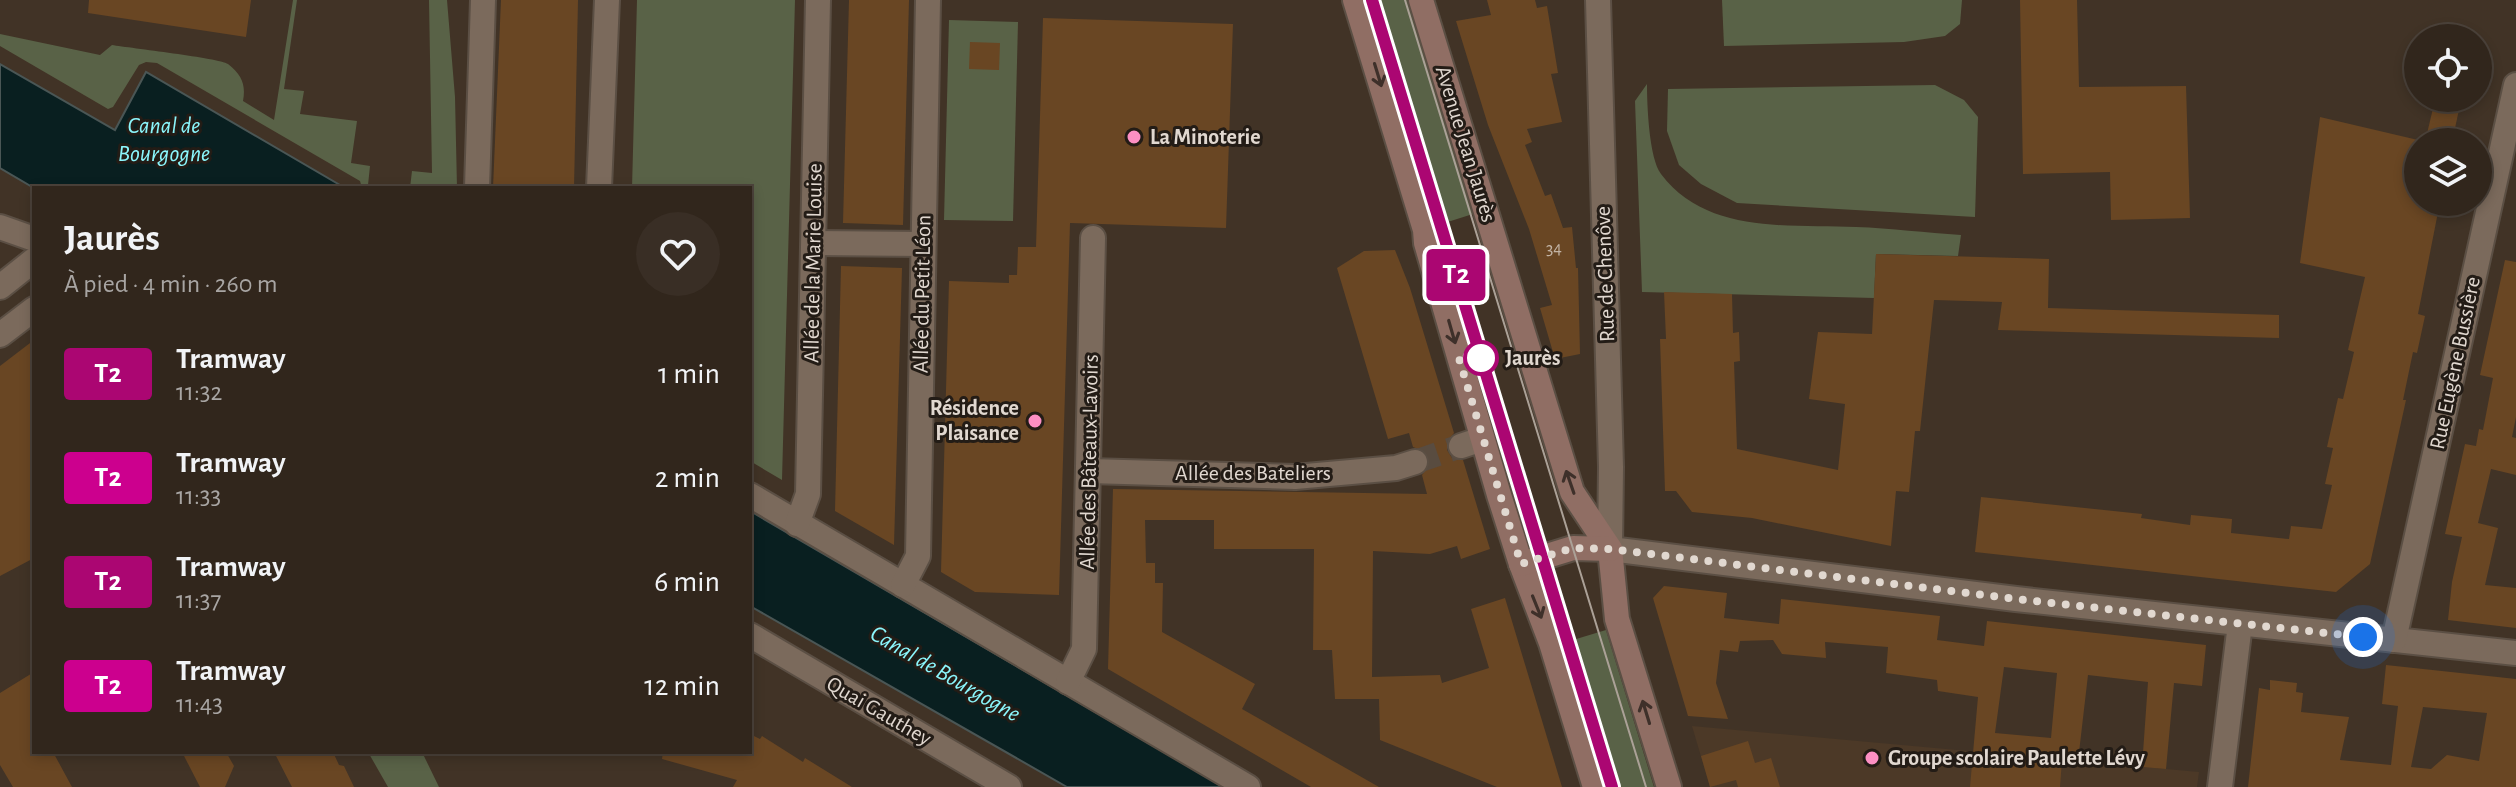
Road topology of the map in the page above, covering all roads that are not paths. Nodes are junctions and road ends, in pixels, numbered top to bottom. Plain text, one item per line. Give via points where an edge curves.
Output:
1 (483, 0) edge
2 (607, 0) edge
3 (818, 0) edge
4 (928, 0) edge
5 (1355, 0) edge
6 (1421, 0) edge
7 (1598, 0) edge
8 (2516, 85) edge
9 (477, 186) edge
10 (599, 186) edge
11 (0, 227) edge
12 (32, 238) edge
13 (1093, 238) dead end
14 (814, 243) junction
15 (923, 244) junction
16 (32, 262) edge
17 (0, 287) edge
18 (32, 311) edge
19 (0, 335) edge
20 (1415, 462) tunnel mouth
21 (1089, 471) junction
22 (752, 496) edge
23 (797, 524) junction
24 (1610, 549) junction
25 (1521, 564) junction
26 (903, 585) junction
27 (2240, 624) junction
28 (752, 636) edge
29 (2394, 640) junction
30 (2516, 653) edge
31 (1068, 682) junction
32 (1009, 787) edge
33 (1248, 787) edge
34 (1595, 787) edge
35 (1669, 787) edge
36 (2220, 787) edge

1 - 9 street
2 - 10 street
3 - 14 street, Allée de la Marie Louise
4 - 15 street, Allée du Petit Léon
5 -> 25 main road via 1425,230 1472,443
24 -> 6 main road, Avenue Jean Jaurès via 1572,492
7 - 24 street, Rue de Chenôve
8 - 29 street, Rue Eugène Bussière
11 - 12 street
13 - 21 street, Allée des Bâteaux-Lavoirs
14 - 15 street
14 - 23 street, Allée de la Marie Louise via 808,494
15 - 26 street, Allée du Petit Léon via 918,556
16 - 17 street
18 - 19 street
20 - 21 street, Allée des Bateliers via 1295,477
21 - 31 street, Allée des Bâteaux-Lavoirs via 1084,649
22 - 23 street
23 - 26 street
24 - 25 main road via 1573,548
24 - 27 street
35 -> 24 main road, Avenue Jean Jaurès via 1617,619
25 -> 34 main road
26 - 31 street
27 - 29 street
27 - 36 street
28 - 32 street, Quai Gauthey
29 - 30 street
31 - 33 street

